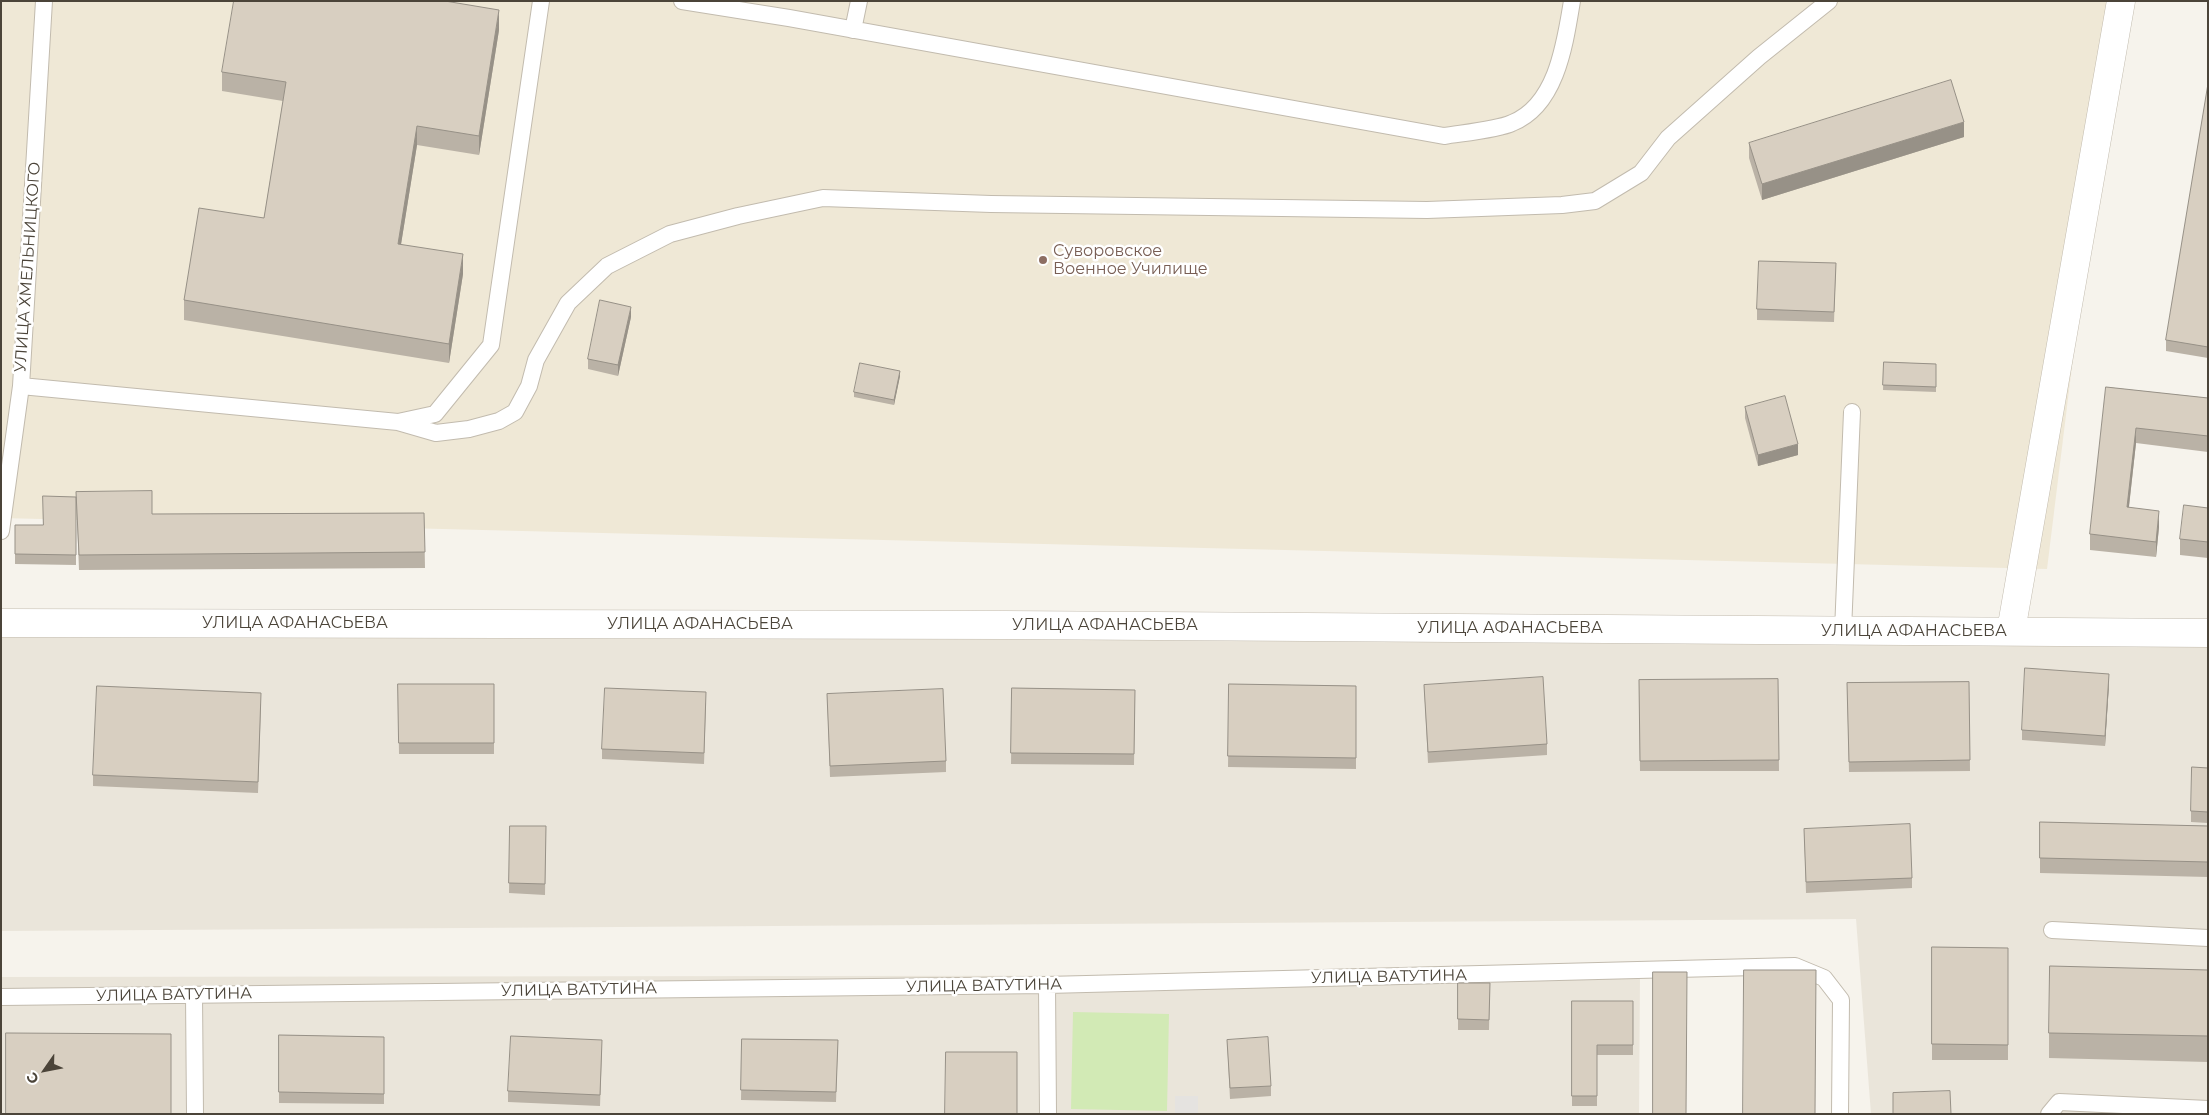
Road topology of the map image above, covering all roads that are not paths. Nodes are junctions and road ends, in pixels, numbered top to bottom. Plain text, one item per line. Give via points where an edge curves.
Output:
1 (44, 1) edge
2 (541, 1) edge
3 (682, 1) edge
4 (859, 1) edge
5 (1572, 1) edge
6 (1829, 1) edge
7 (2121, 1) edge
8 (854, 30) junction
9 (21, 386) junction
10 (1852, 412) dead end
11 (398, 422) junction
12 (1, 532) edge
13 (1, 623) edge
14 (1843, 631) junction
15 (2011, 631) junction
16 (2208, 633) edge
17 (2052, 930) dead end
18 (2208, 938) edge
19 (1047, 985) junction
20 (194, 995) junction
21 (1, 997) edge
22 (2208, 1109) edge
23 (195, 1114) edge
24 (1048, 1114) edge
25 (1840, 1114) edge
26 (2049, 1114) edge

1 - 9 lane, УЛИЦА ХМЕЛЬНИЦКОГО
2 - 11 lane via 491,345 435,414
3 - 8 lane
4 - 8 lane
5 - 8 lane via 1562,56 1539,106 1512,123 1444,136
6 - 11 lane via 1668,138 1641,173 1595,201 1427,210 823,198 670,234 607,266 568,303 536,360 529,386 515,412 499,421 436,433
7 - 15 street
9 - 11 lane
9 - 12 lane, УЛИЦА ХМЕЛЬНИЦКОГО
10 - 14 lane
13 - 14 street, УЛИЦА АФАНАСЬЕВА
14 - 15 street, УЛИЦА АФАНАСЬЕВА
15 - 16 street, УЛИЦА АФАНАСЬЕВА
17 - 18 lane
19 - 20 lane, УЛИЦА ВАТУТИНА
19 - 24 lane
19 - 25 lane, УЛИЦА ВАТУТИНА via 1795,966 1824,978 1841,1000
20 - 21 lane, УЛИЦА ВАТУТИНА
20 - 23 lane
22 - 26 lane via 2059,1102

